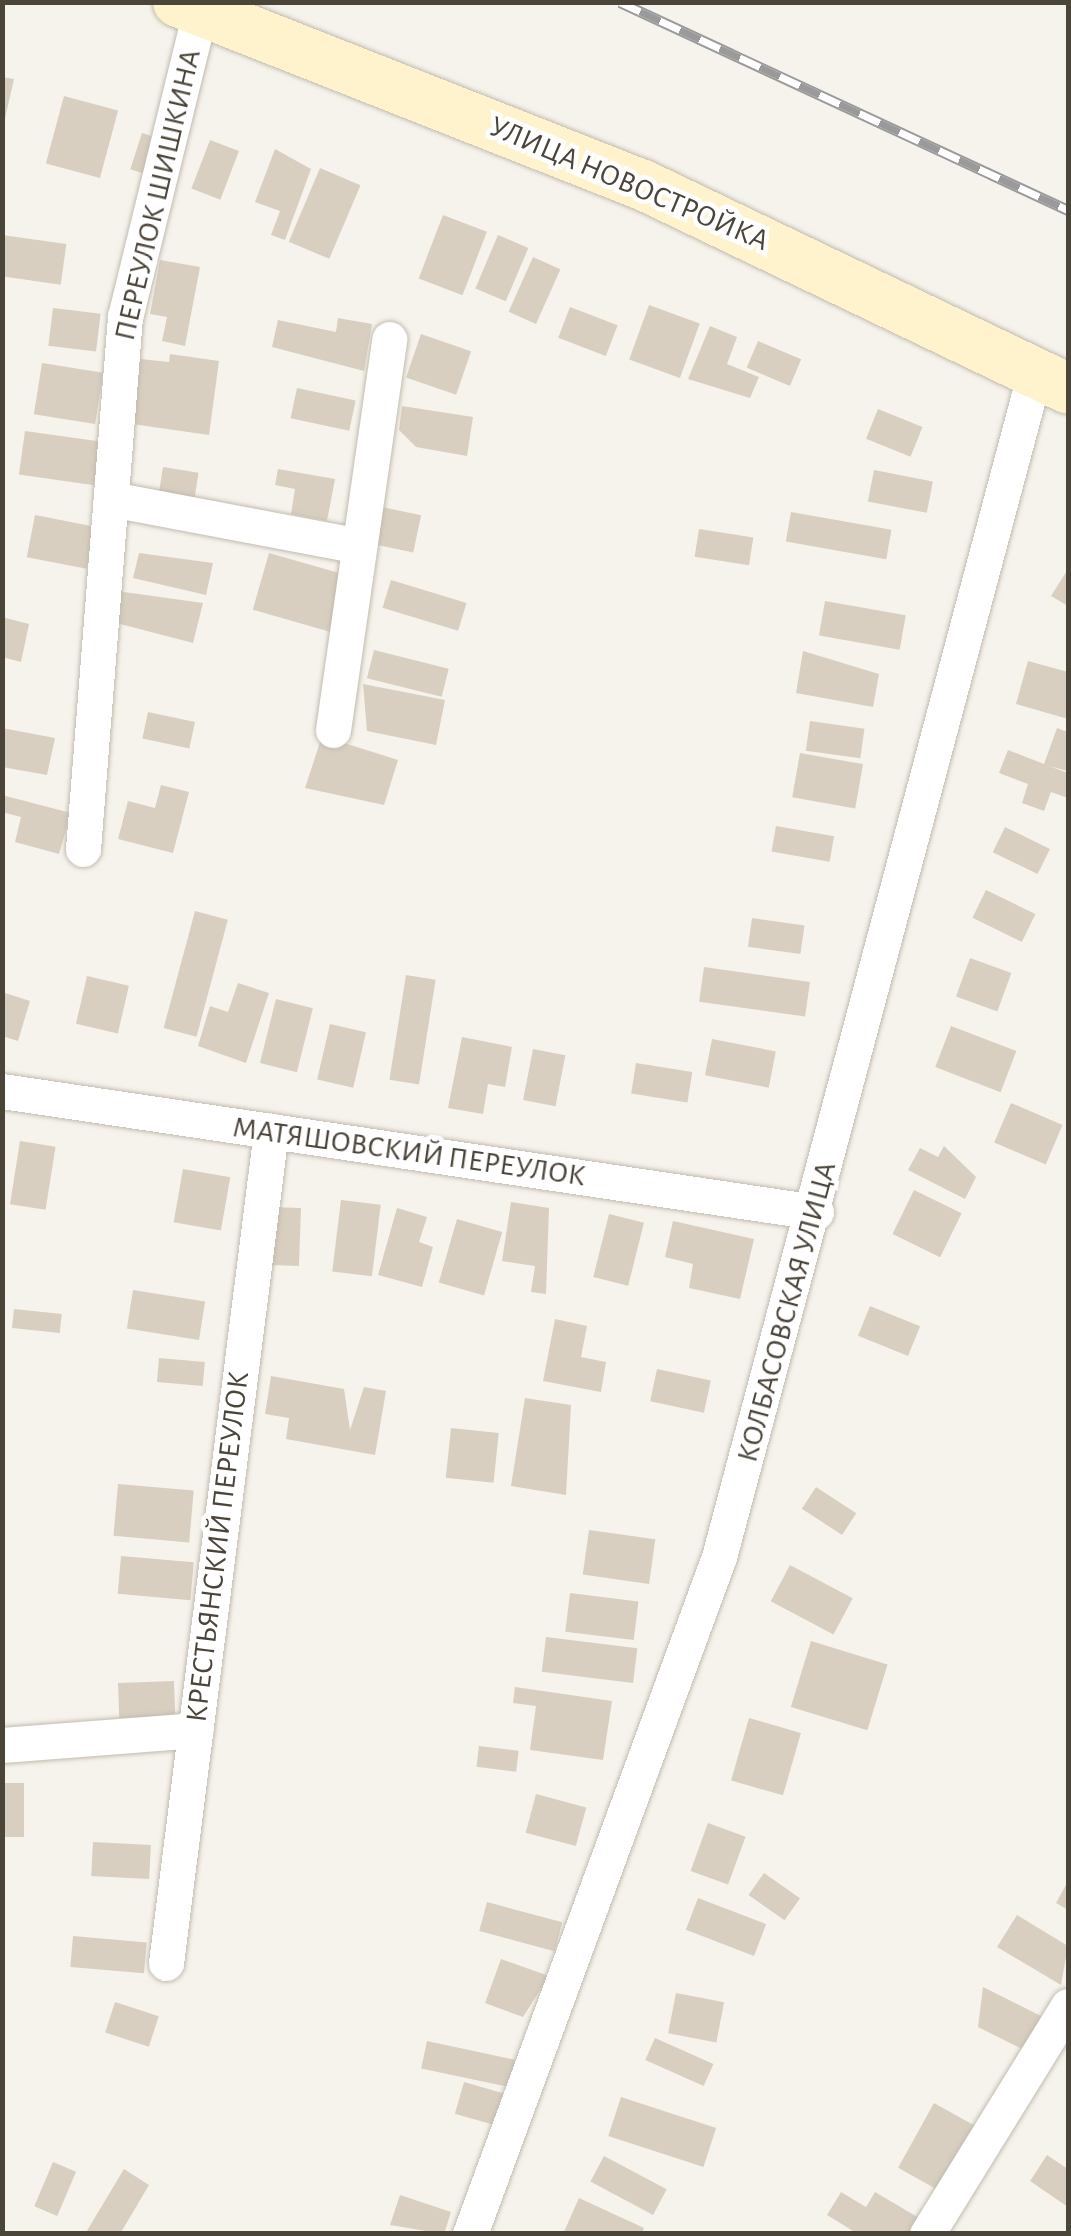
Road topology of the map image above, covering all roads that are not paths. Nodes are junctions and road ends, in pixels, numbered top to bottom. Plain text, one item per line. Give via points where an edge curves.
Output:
1 (189, 7) edge
2 (389, 339) dead end
3 (1052, 378) edge
4 (111, 498) junction
5 (360, 546) junction
6 (333, 730) dead end
7 (83, 849) dead end
8 (2, 1091) edge
9 (271, 1132) junction
10 (816, 1212) junction
11 (195, 1730) junction
12 (2, 1745) edge
13 (166, 1963) dead end
14 (1068, 2006) edge
15 (470, 2234) edge
16 (927, 2234) edge

1 - 3 main road, УЛИЦА НОВОСТРОЙКА via 643,184
1 - 4 street, ПЕРЕУЛОК ШИШКИНА via 124,317
2 - 5 street
3 - 10 street, КОЛБАСОВСКАЯ УЛИЦА
4 - 5 street
4 - 7 street, ПЕРЕУЛОК ШИШКИНА
5 - 6 street
8 - 9 street, МАТЯШОВСКИЙ ПЕРЕУЛОК
9 - 10 street, МАТЯШОВСКИЙ ПЕРЕУЛОК
9 - 11 street, КРЕСТЬЯНСКИЙ ПЕРЕУЛОК
10 - 15 street, КОЛБАСОВСКАЯ УЛИЦА via 719,1557
11 - 12 street
11 - 13 street, КРЕСТЬЯНСКИЙ ПЕРЕУЛОК
14 - 16 street

